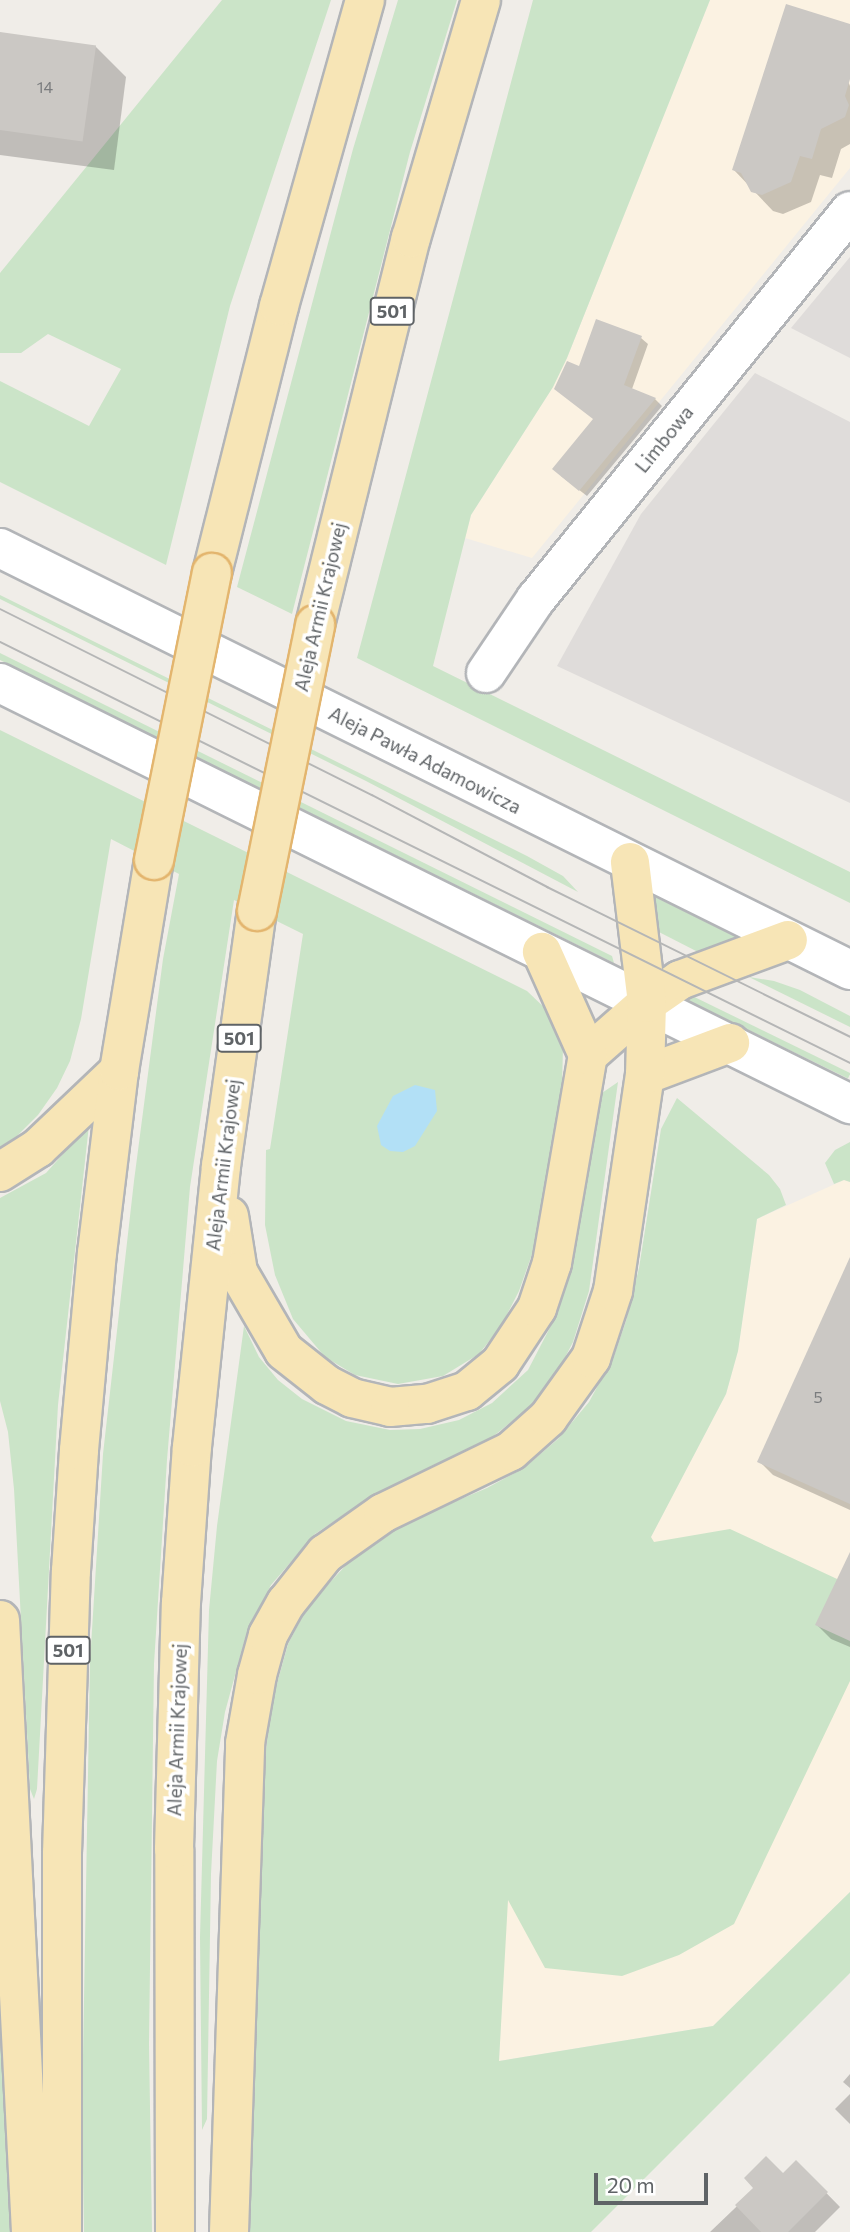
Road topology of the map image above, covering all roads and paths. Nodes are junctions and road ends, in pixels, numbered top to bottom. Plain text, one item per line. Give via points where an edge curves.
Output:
1 (365, 0) edge
2 (481, 0) edge
3 (850, 211) edge
4 (0, 548) edge
5 (486, 673) dead end
6 (0, 683) edge
7 (630, 862) junction
8 (788, 940) junction
9 (542, 952) junction
10 (850, 970) edge
11 (647, 1003) junction
12 (730, 1043) junction
13 (588, 1055) junction
14 (119, 1071) junction
15 (645, 1075) junction
16 (850, 1104) edge
17 (220, 1166) junction
18 (0, 1172) edge
19 (0, 1620) edge
20 (31, 2232) edge
21 (62, 2232) edge
22 (175, 2232) edge
23 (229, 2232) edge

1 - 14 main road, 501, bridge via 276,317 212,573 153,860
2 - 17 main road, Aleja Armii Krajowej / 501, bridge via 411,238 315,625 257,911
3 - 5 main road, Limbowa via 545,588
4 - 7 main road, Aleja Pawła Adamowicza
6 - 9 main road
7 - 8 main road, Aleja Pawła Adamowicza
7 - 11 main road
8 - 10 main road, Aleja Pawła Adamowicza
8 - 11 main road via 680,979
9 - 11 main road
9 - 13 main road
11 - 12 main road
11 - 13 main road
11 - 15 main road
12 - 15 main road
12 - 16 main road
13 - 17 main road via 552,1263 537,1308 500,1364 467,1391 427,1404 390,1407 352,1398 327,1385 284,1351 238,1272
14 - 18 main road via 38,1148
14 - 21 main road, 501 via 90,1318 71,1571 62,1853
15 - 23 main road via 613,1291 592,1358 548,1418 511,1451 383,1513 325,1555 286,1603 268,1635 245,1743
17 - 22 main road, Aleja Armii Krajowej / 501 via 192,1447 176,1719
19 - 20 main road

